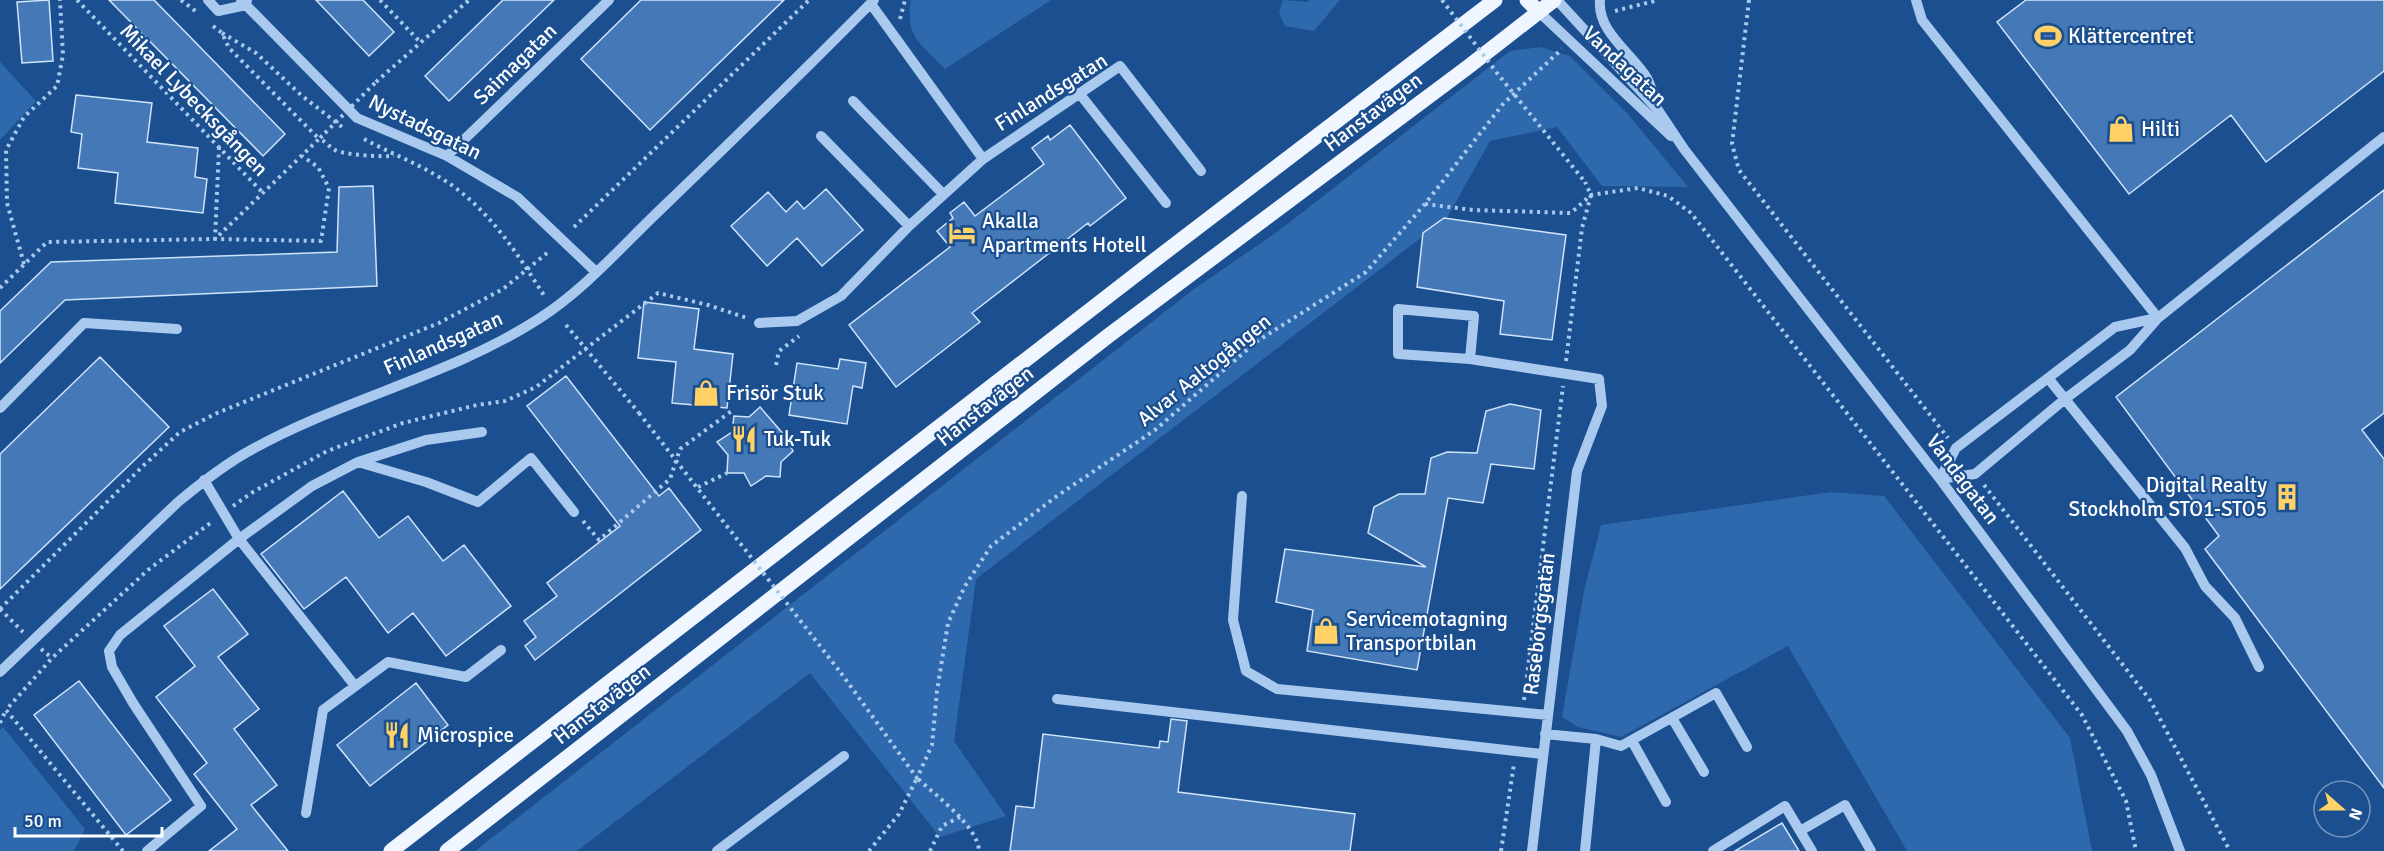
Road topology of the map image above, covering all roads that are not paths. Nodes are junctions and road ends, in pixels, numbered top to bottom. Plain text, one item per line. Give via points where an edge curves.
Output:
1 (208, 0) edge
2 (609, 0) edge
3 (1495, 0) edge
4 (1527, 0) edge
5 (1555, 0) edge
6 (1600, 0) edge
7 (1916, 0) edge
8 (245, 2) edge
9 (873, 2) edge
10 (1539, 12) junction
11 (1079, 93) junction
12 (853, 101) dead end
13 (1658, 110) junction
14 (821, 136) dead end
15 (2384, 136) edge
16 (1684, 149) junction
17 (447, 156) junction
18 (983, 159) junction
19 (1201, 171) dead end
20 (943, 194) junction
21 (1166, 203) dead end
22 (909, 226) junction
23 (596, 272) junction
24 (2158, 318) junction
25 (759, 323) road end
26 (177, 329) dead end
27 (1470, 359) junction
28 (2048, 378) junction
29 (2065, 399) junction
30 (0, 408) edge
31 (482, 432) dead end
32 (358, 462) junction
33 (1940, 479) junction
34 (204, 480) junction
35 (1242, 496) dead end
36 (574, 512) road end
37 (239, 539) junction
38 (501, 650) dead end
39 (2259, 667) dead end
40 (0, 672) edge
41 (355, 686) junction
42 (1057, 699) dead end
43 (1548, 715) junction
44 (1672, 717) junction
45 (1545, 734) junction
46 (1596, 739) junction
47 (1632, 741) junction
48 (1747, 747) dead end
49 (1542, 754) junction
50 (844, 756) dead end
51 (1704, 772) dead end
52 (1666, 802) dead end
53 (306, 813) dead end
54 (1800, 831) junction
55 (147, 851) edge
56 (392, 851) edge
57 (447, 851) edge
58 (717, 851) edge
59 (1532, 851) edge
60 (1585, 851) edge
61 (1713, 851) edge
62 (1812, 851) edge
63 (1871, 851) edge
64 (2180, 851) edge

1 - 8 street, Nystadsgatan via 218,11
2 - 17 street, Saimagatan
3 - 56 main road, Hanstavägen
4 - 10 main road
5 - 10 main road, Hanstavägen
5 - 13 street, Vandagatan
6 - 13 street, Vandagatan via 1600,15 1607,29 1648,79
7 - 24 street via 1922,20
8 - 17 street, Nystadsgatan via 357,118
9 - 18 street, Finlandsgatan
9 - 23 street, Finlandsgatan
10 - 16 street, Vandagatan
10 - 57 main road, Hanstavägen via 1108,336
11 - 18 street, Finlandsgatan
11 - 19 street, Finlandsgatan via 1120,66
11 - 21 street
12 - 20 street
13 - 16 street, Vandagatan
14 - 22 street
15 - 24 street
16 - 33 street, Vandagatan
17 - 23 street, Nystadsgatan via 517,197
18 - 20 street, Finlandsgatan
20 - 22 street, Finlandsgatan
22 - 25 street, Finlandsgatan via 841,296 797,321
23 - 34 street, Finlandsgatan via 521,330 311,422 252,450
24 - 28 street via 2115,327
24 - 29 street via 2130,350
26 - 30 street via 84,323
27 - 27 street via 1474,316 1398,309 1398,354
27 - 43 street, Raseborgsgatan via 1599,379 1602,406 1577,471
28 - 29 street
28 - 33 street via 1956,448
29 - 33 street via 1976,474
29 - 39 street via 2185,548 2205,586 2235,618
31 - 32 street via 426,440
32 - 36 street via 478,502 531,458
32 - 37 street via 312,486
33 - 64 street, Vandagatan via 2127,731 2151,775
34 - 37 street
34 - 40 street, Finlandsgatan
35 - 43 street via 1233,620 1245,671 1277,689
37 - 41 street
37 - 55 street via 120,635 110,651 112,667 133,703 201,806
38 - 41 street via 466,677 388,662
41 - 53 street via 323,710
42 - 49 street
43 - 45 street, Raseborgsgatan
44 - 47 street
44 - 48 street via 1716,693
44 - 51 street
45 - 46 street
45 - 49 street, Raseborgsgatan
46 - 47 street via 1621,746
46 - 60 street
47 - 52 street
49 - 59 street, Raseborgsgatan
50 - 58 street
54 - 61 street via 1785,806
54 - 62 street
54 - 63 street via 1845,805

